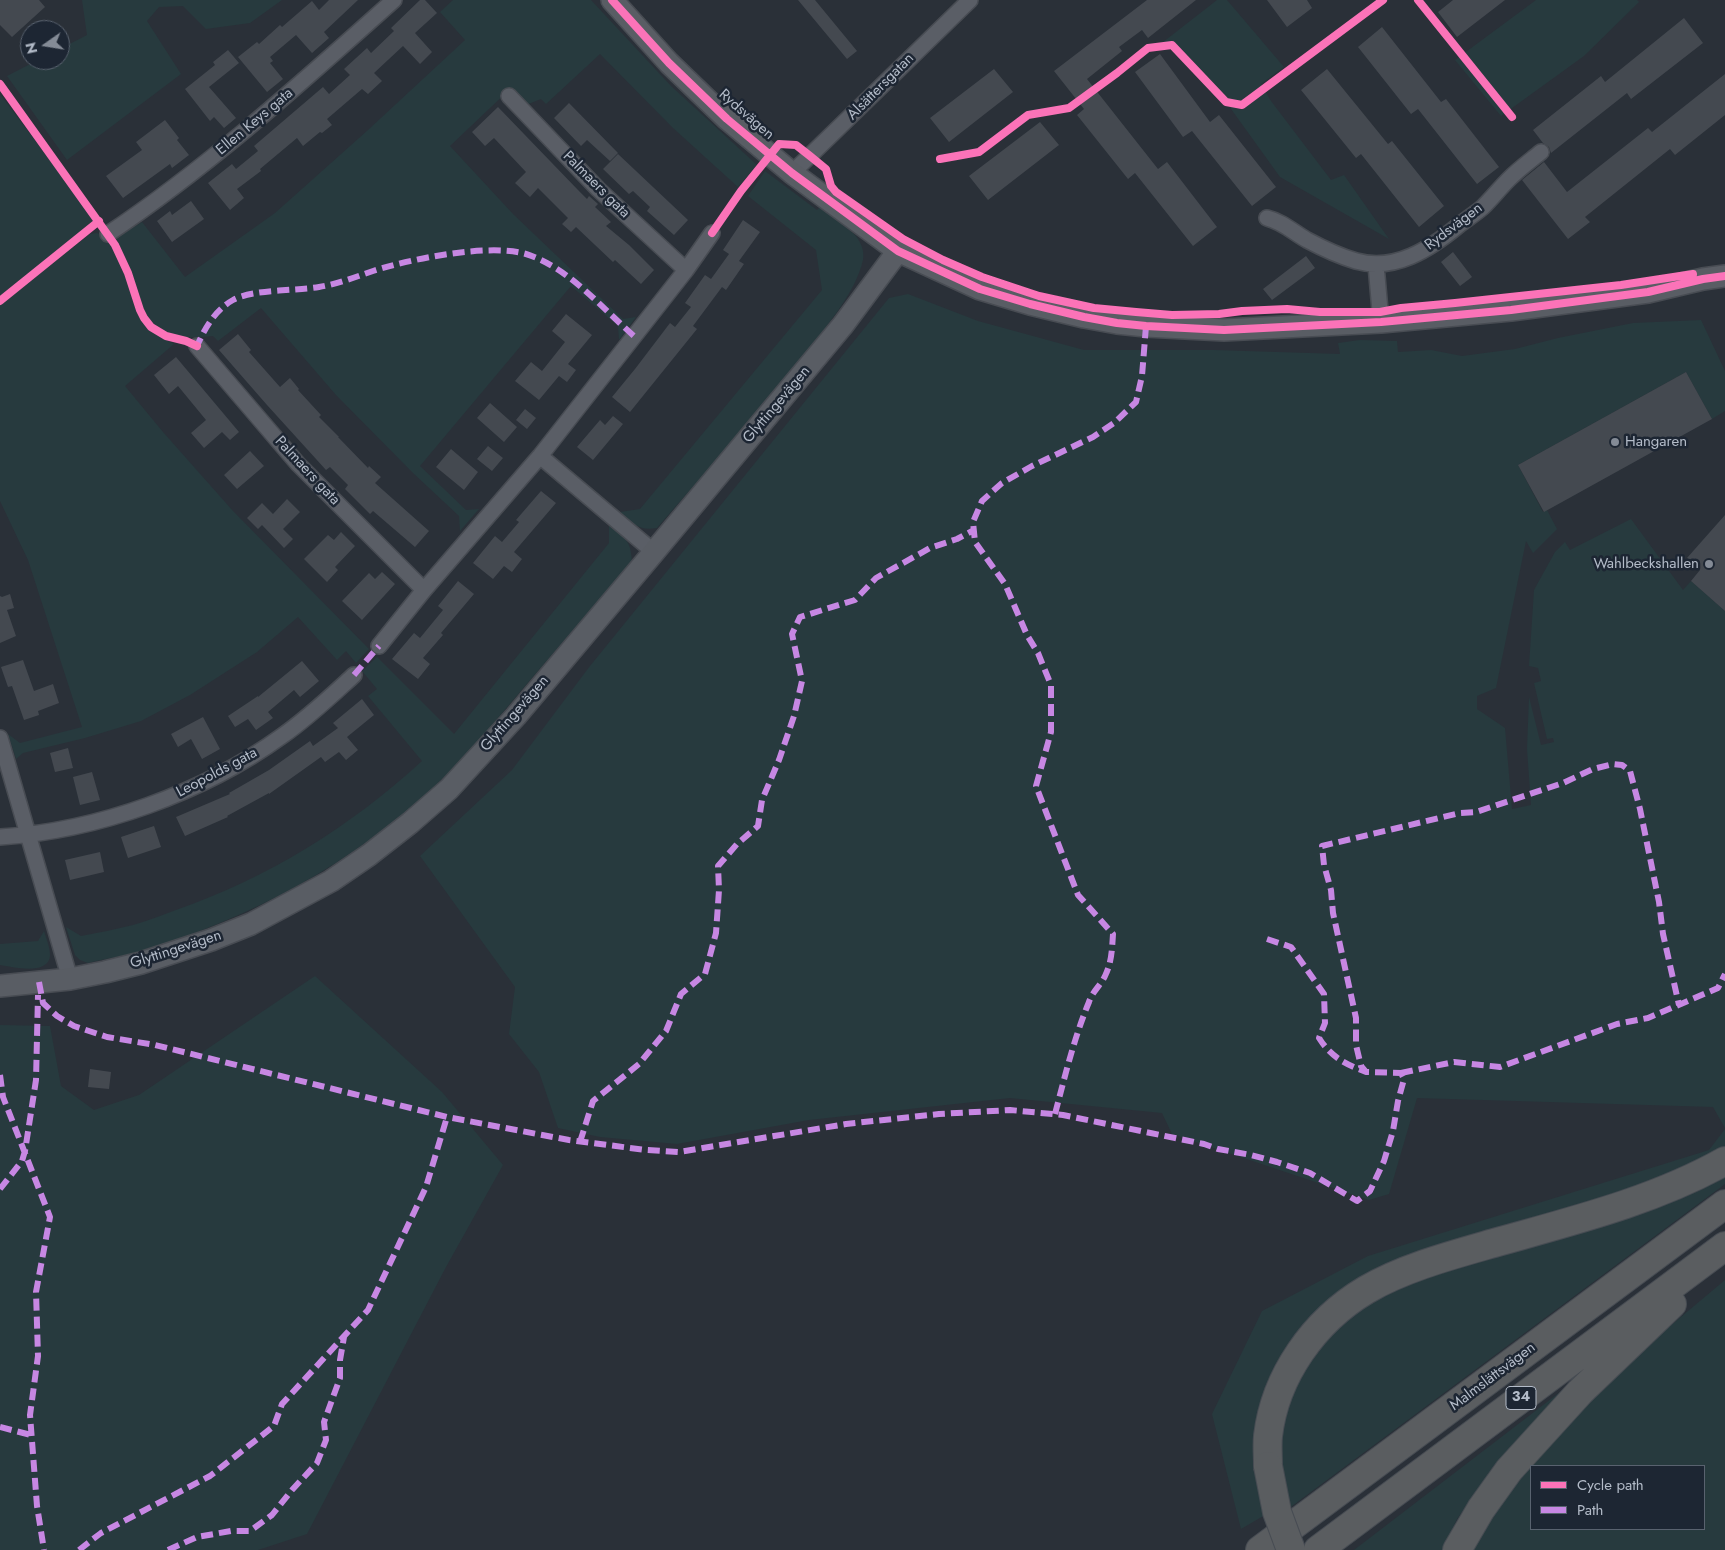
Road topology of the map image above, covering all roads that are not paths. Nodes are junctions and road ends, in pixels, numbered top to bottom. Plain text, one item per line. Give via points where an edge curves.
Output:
1 (394, 0) edge
2 (612, 0) edge
3 (970, 0) edge
4 (509, 96) dead end
5 (1541, 152) dead end
6 (792, 173) junction
7 (1267, 218) dead end
8 (712, 233) dead end
9 (108, 234) dead end
10 (898, 251) junction
11 (1376, 265) junction
12 (686, 270) junction
13 (1725, 276) edge
14 (1725, 289) edge
15 (1648, 292) junction
16 (1381, 322) junction
17 (197, 346) dead end
18 (540, 456) junction
19 (654, 552) junction
20 (424, 590) junction
21 (379, 646) dead end
22 (354, 675) dead end
23 (0, 738) edge
24 (28, 835) junction
25 (0, 837) edge
26 (70, 979) junction
27 (0, 986) edge
28 (1725, 1161) edge
29 (1725, 1204) edge
30 (1725, 1246) edge
31 (1725, 1253) edge
32 (1260, 1550) edge
33 (1291, 1550) edge
34 (1318, 1550) edge
35 (1457, 1550) edge

1 - 9 street, Ellen Keys gata via 272,109 202,166
2 - 6 street, Rydsvägen via 669,63 727,119
3 - 6 street, Alsättersgatan
4 - 12 street, Palmaers gata via 598,189
5 - 11 street, Rydsvägen via 1483,207 1432,246 1413,256
6 - 10 street, Rydsvägen
7 - 11 street via 1338,255
8 - 12 street
10 - 16 street, Rydsvägen via 1004,297 1117,323 1224,330
10 - 19 street, Glyttingevägen via 843,325
11 - 16 street
12 - 18 street
13 - 15 street, Rydsvägen
14 - 15 street, Rydsvägen
15 - 16 street, Rydsvägen via 1511,310
17 - 20 street, Palmaers gata via 298,464
18 - 19 street
18 - 20 street
19 - 26 street, Glyttingevägen via 516,716 449,789 369,855 332,881 252,924 141,963
20 - 21 street
22 - 24 street, Leopolds gata via 282,736 188,790 103,819
23 - 24 street
24 - 25 street, Leopolds gata
24 - 26 street
26 - 27 street, Glyttingevägen
28 - 33 highway, bridge via 1658,1192 1410,1269 1366,1290 1332,1315 1301,1349 1284,1381 1268,1437 1268,1466 1277,1512
29 - 32 highway, Malmslättsvägen / 34
30 - 34 highway, 34
31 - 35 highway via 1580,1392 1509,1470 1481,1508

